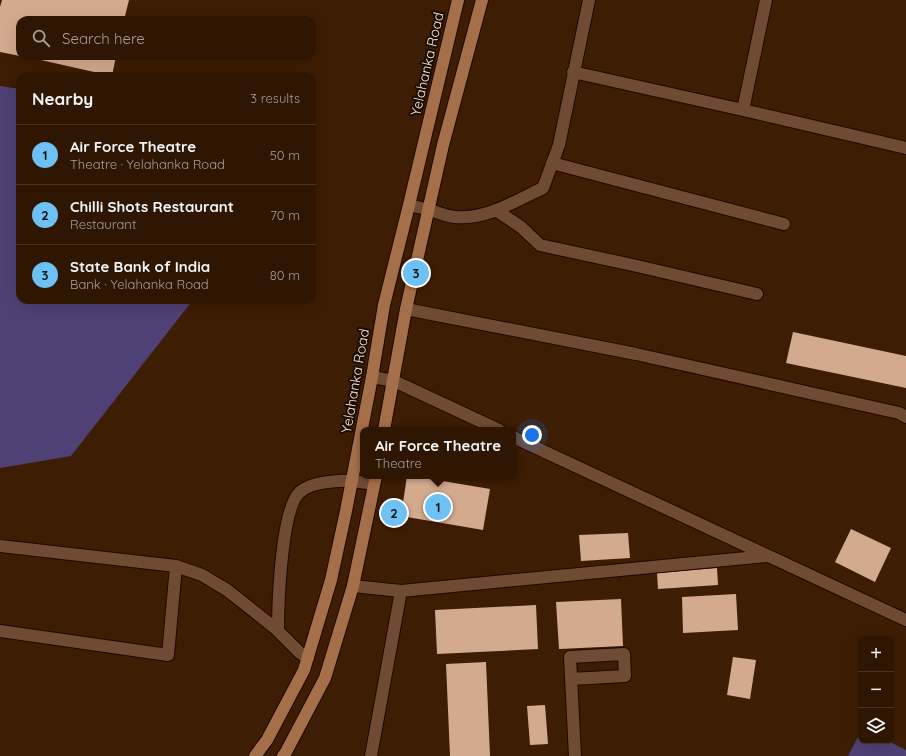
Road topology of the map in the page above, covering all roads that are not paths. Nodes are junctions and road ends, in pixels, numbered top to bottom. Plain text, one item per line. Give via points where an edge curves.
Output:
1 (458, 0) edge
2 (482, 0) edge
3 (588, 0) edge
4 (766, 0) edge
5 (574, 72) junction
6 (743, 110) junction
7 (906, 148) edge
8 (552, 163) junction
9 (410, 205) junction
10 (429, 210) junction
11 (496, 210) junction
12 (784, 224) dead end
13 (757, 294) dead end
14 (406, 309) junction
15 (372, 377) junction
16 (394, 381) junction
17 (906, 417) edge
18 (362, 427) edge
19 (385, 427) edge
20 (493, 427) edge
21 (516, 438) edge
22 (360, 439) edge
23 (375, 480) edge
24 (352, 481) junction
25 (0, 546) edge
26 (768, 556) junction
27 (176, 566) junction
28 (353, 586) junction
29 (401, 591) junction
30 (906, 620) edge
31 (0, 631) edge
32 (278, 632) junction
33 (308, 658) junction
34 (571, 679) junction
35 (255, 756) edge
36 (283, 756) edge
37 (371, 756) edge
38 (575, 756) edge

1 - 9 main road, Yelahanka Road
2 - 10 main road via 443,145
3 - 5 lane
4 - 6 lane
5 - 6 lane
5 - 8 lane via 559,145
6 - 7 lane
8 - 11 lane via 543,188
8 - 12 lane
9 - 10 lane
9 - 15 main road, Yelahanka Road via 384,305
10 - 11 lane via 455,217 474,217
10 - 14 main road
11 - 13 lane via 522,227 540,245
14 - 16 main road
14 - 17 lane via 636,354 899,413
15 - 16 lane
15 - 18 main road, Yelahanka Road
16 - 19 main road
16 - 20 lane
21 - 26 lane
22 - 24 main road, Yelahanka Road
23 - 24 lane
23 - 28 main road
24 - 32 lane via 310,486 299,492 292,504 284,545
24 - 33 main road, Yelahanka Road via 331,580
25 - 27 lane
26 - 29 lane
26 - 30 lane
27 - 31 lane via 168,655
27 - 32 lane via 202,575 227,590
28 - 29 lane
28 - 36 main road via 325,678
29 - 37 lane
32 - 33 lane
33 - 35 main road, Yelahanka Road via 267,740
34 - 34 lane via 570,657 624,654 625,676
34 - 38 lane

